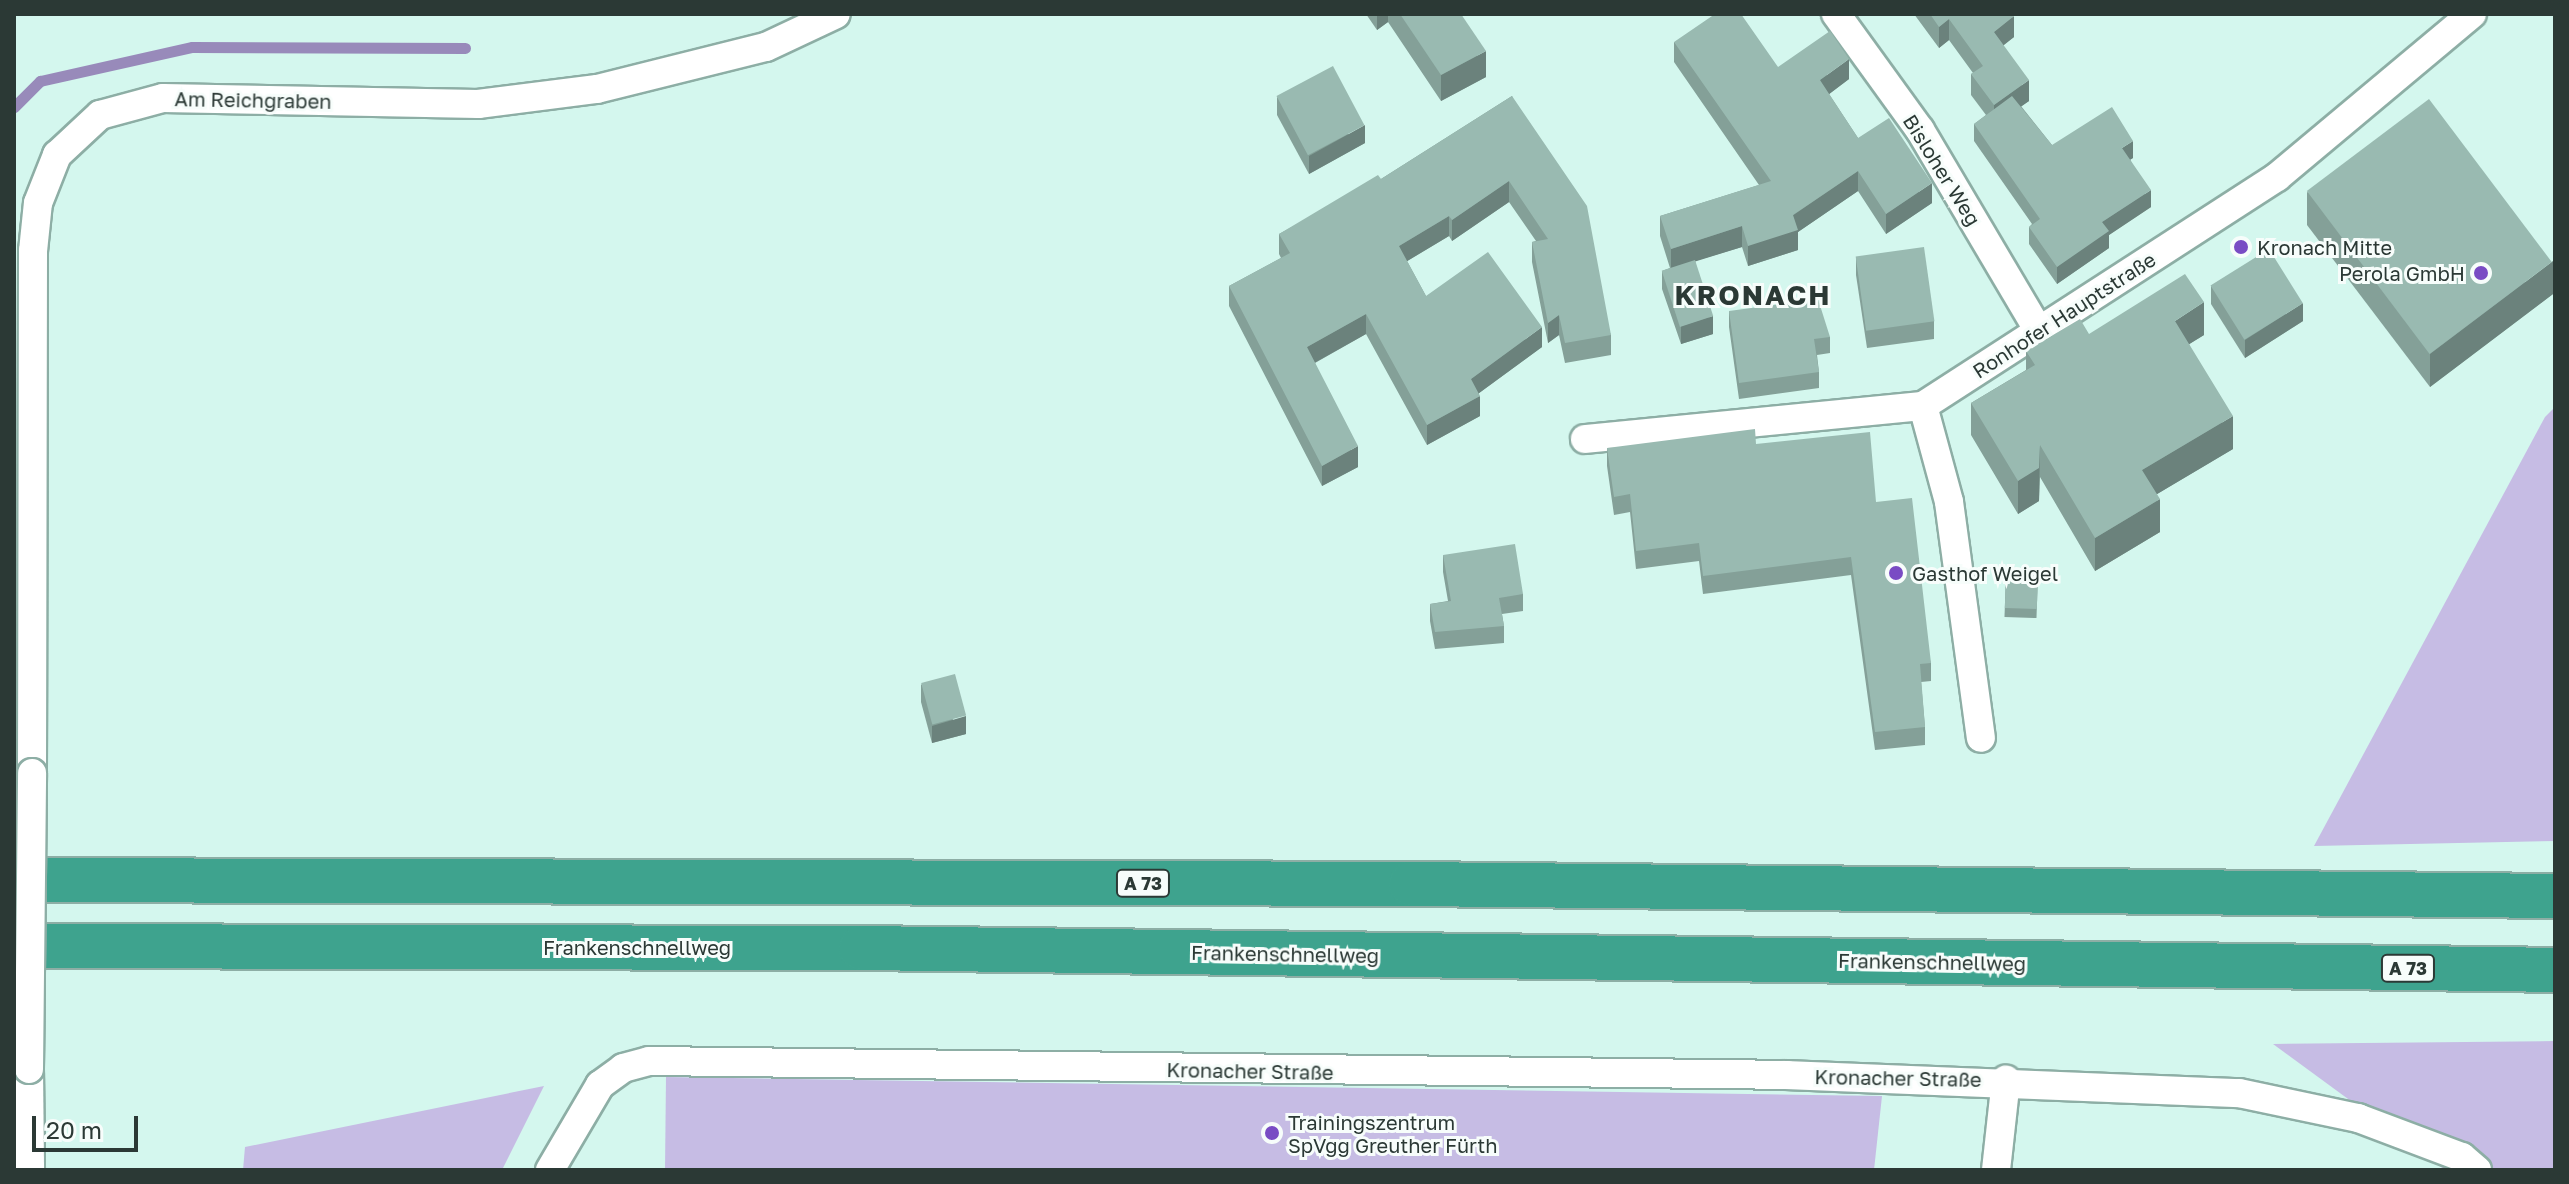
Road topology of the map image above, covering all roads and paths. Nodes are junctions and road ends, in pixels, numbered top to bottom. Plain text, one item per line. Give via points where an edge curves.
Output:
1 (836, 14) edge
2 (1836, 14) edge
3 (2472, 14) edge
4 (2040, 333) junction
5 (1923, 406) junction
6 (1585, 439) dead end
7 (1981, 738) dead end
8 (14, 880) edge
9 (2555, 896) edge
10 (14, 946) edge
11 (2555, 970) edge
12 (2006, 1080) junction
13 (30, 1170) edge
14 (550, 1170) edge
15 (1996, 1170) edge
16 (2477, 1170) edge

1 - 13 street, Am Reichgraben, bridge via 766,47 597,89 493,102 163,98 100,115 57,155 38,203 33,251
2 - 4 street, Bisloher Weg via 1920,130
3 - 4 street, Ronhofer Hauptstraße via 2277,177
4 - 5 street, Ronhofer Hauptstraße
5 - 6 street, Ronhofer Hauptstraße
5 - 7 street via 1949,502
8 - 9 highway, A 73 via 1395,884
10 - 11 highway, Frankenschnellweg / A 73 via 845,947
12 - 14 street, Kronacher Straße via 649,1061 623,1068 600,1085
12 - 15 street, Kronacher Straße
12 - 16 street, Kronacher Straße via 2239,1093 2358,1118 2462,1157

